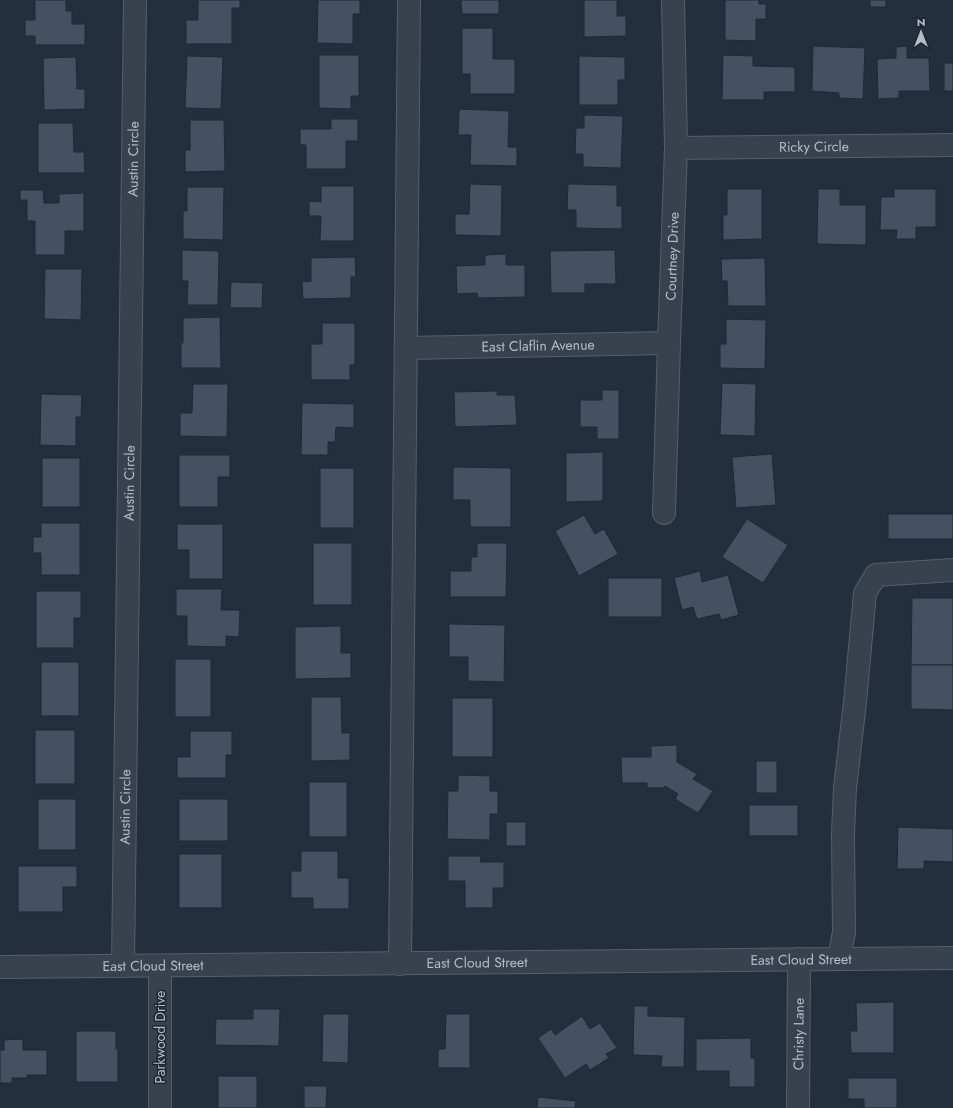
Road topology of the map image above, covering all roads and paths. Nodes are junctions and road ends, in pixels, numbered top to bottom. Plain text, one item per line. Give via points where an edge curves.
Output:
1 (135, 0) edge
2 (409, 0) edge
3 (673, 0) edge
4 (953, 145) edge
5 (676, 148) junction
6 (669, 343) junction
7 (406, 348) junction
8 (664, 513) dead end
9 (953, 570) edge
10 (953, 958) edge
11 (799, 959) junction
12 (839, 959) junction
13 (400, 964) junction
14 (123, 966) junction
15 (0, 967) edge
16 (160, 967) junction
17 (160, 1108) edge
18 (798, 1108) edge

1 - 14 street, Austin Circle
2 - 7 street
3 - 5 street, Courtney Drive
4 - 5 street, Ricky Circle
5 - 6 street, Courtney Drive
6 - 7 street, East Claflin Avenue
6 - 8 street, Courtney Drive
7 - 13 street
9 - 12 street via 876,575 865,593 845,788 844,932
10 - 12 street, East Cloud Street
11 - 12 street, East Cloud Street
11 - 13 street, East Cloud Street
11 - 18 street, Christy Lane
13 - 16 street, East Cloud Street
14 - 15 street, East Cloud Street
14 - 16 street, East Cloud Street
16 - 17 street, Parkwood Drive

